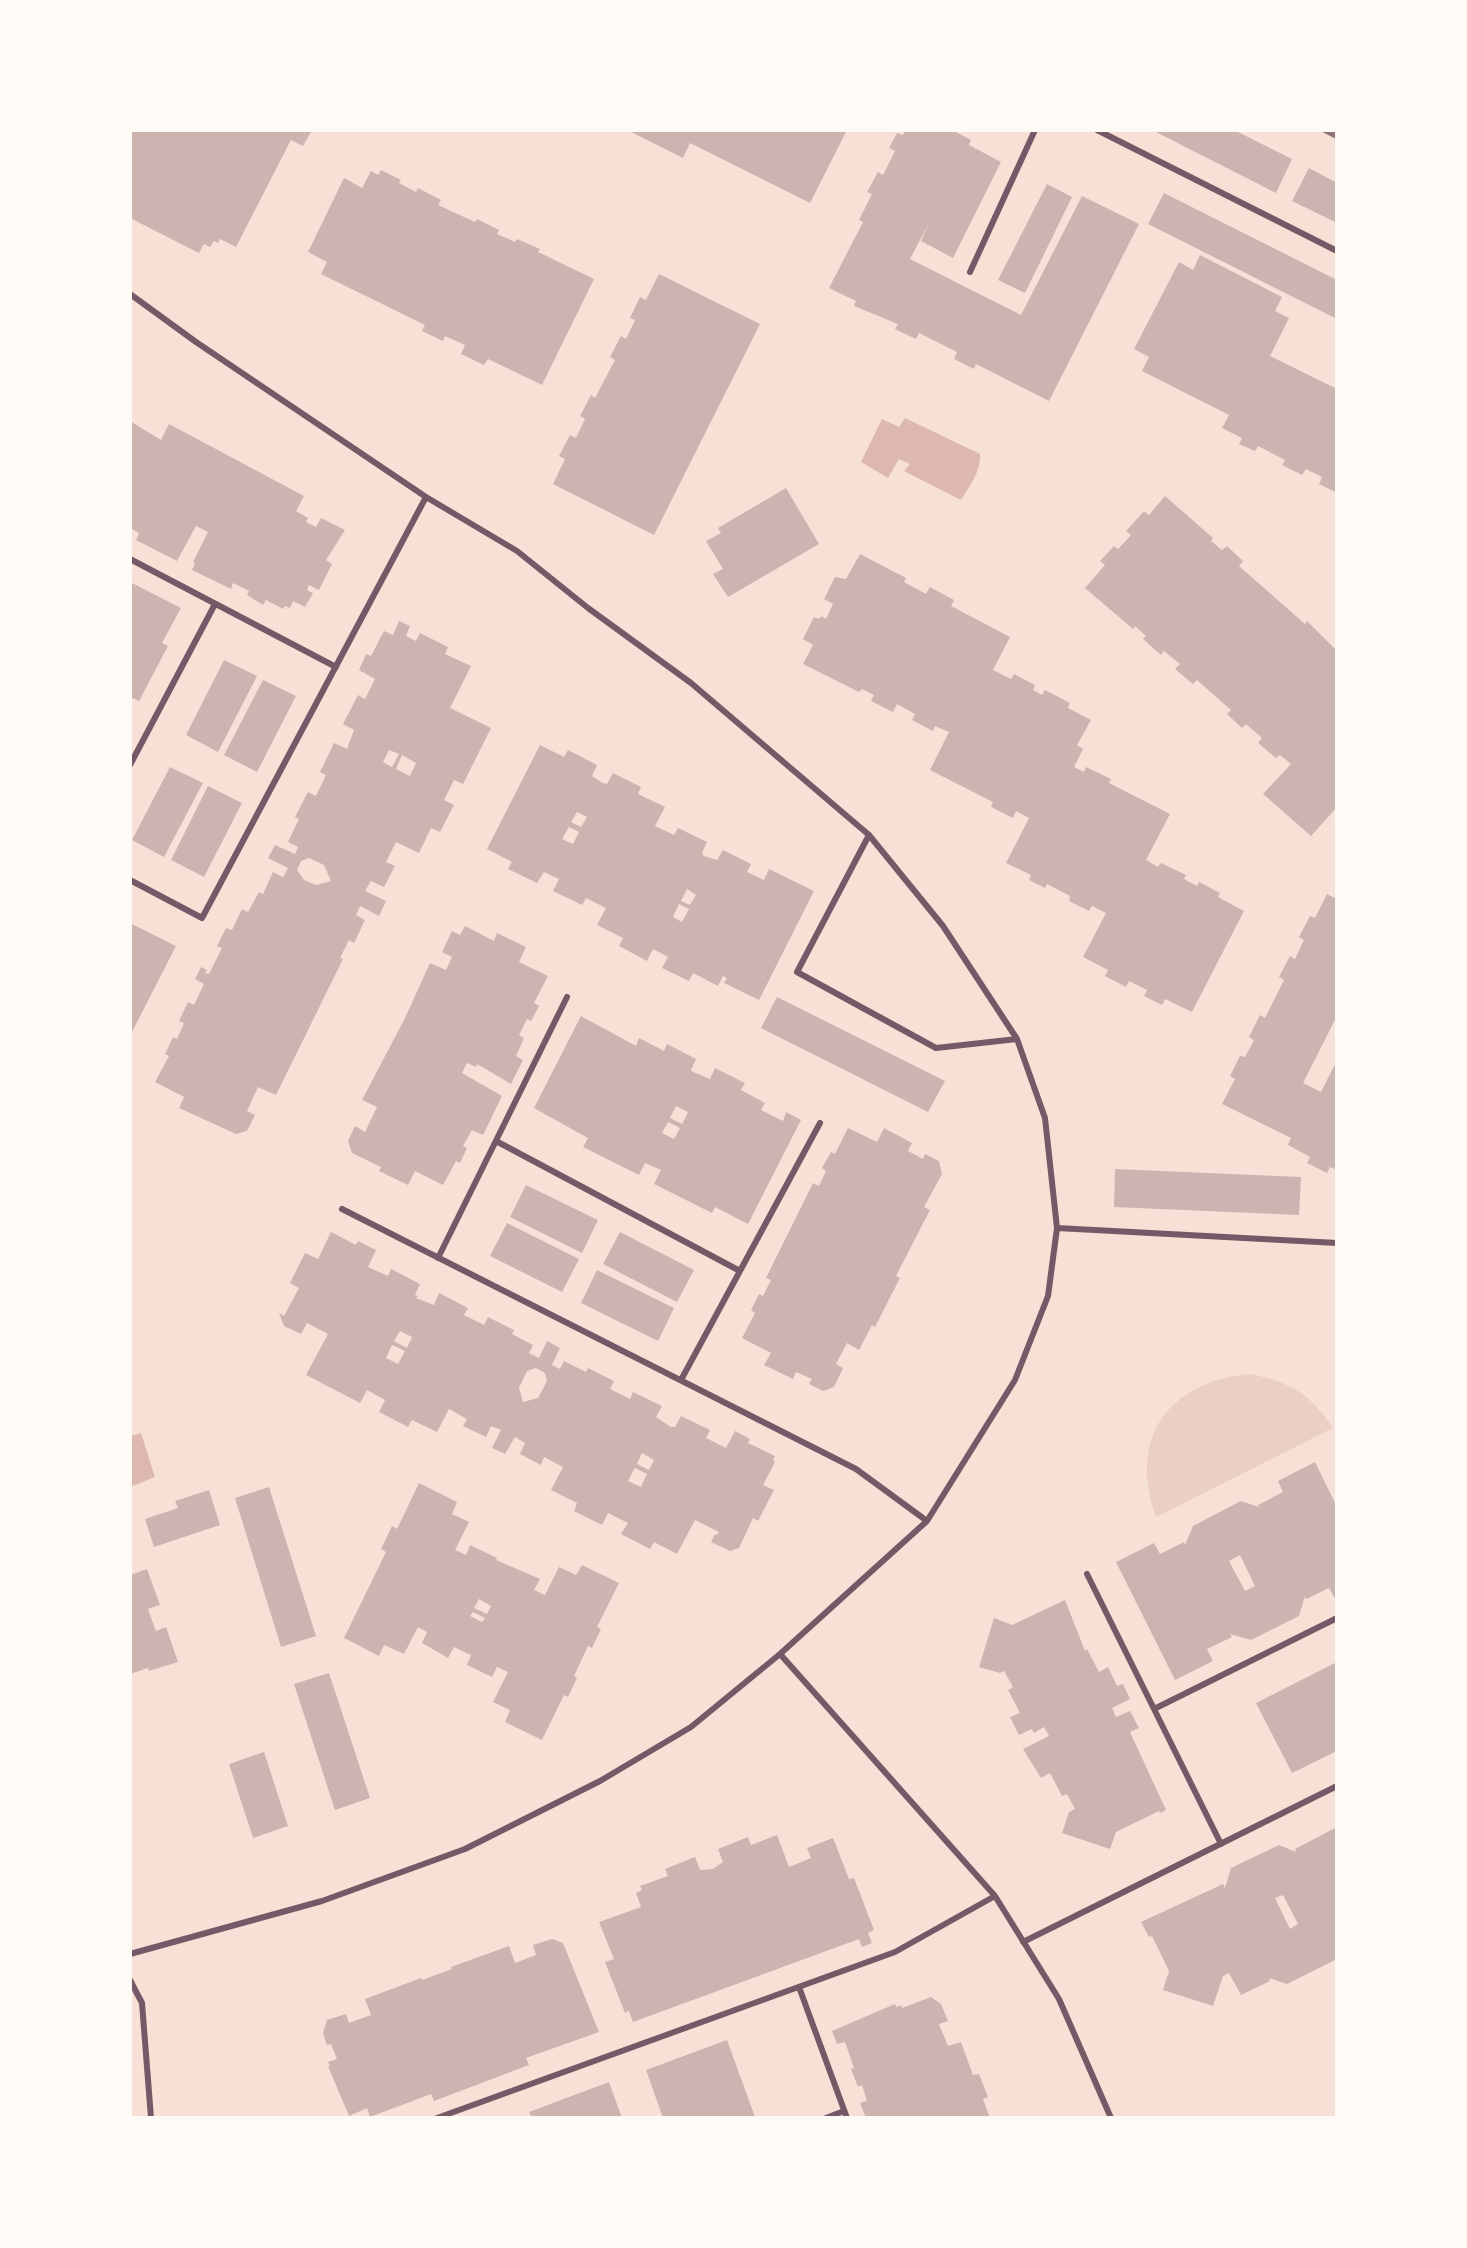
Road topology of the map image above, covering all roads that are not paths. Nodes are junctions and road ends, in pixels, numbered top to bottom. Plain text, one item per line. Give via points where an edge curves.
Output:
1 (1035, 130) edge
2 (1097, 130) edge
3 (1337, 251) edge
4 (970, 272) dead end
5 (130, 294) edge
6 (426, 497) junction
7 (130, 559) edge
8 (215, 604) junction
9 (336, 667) junction
10 (130, 765) edge
11 (869, 835) junction
12 (130, 880) edge
13 (567, 997) dead end
14 (1017, 1039) junction
15 (820, 1123) dead end
16 (496, 1141) junction
17 (342, 1209) dead end
18 (1057, 1228) junction
19 (1337, 1243) edge
20 (438, 1258) junction
21 (740, 1271) junction
22 (681, 1380) junction
23 (927, 1521) junction
24 (1087, 1574) dead end
25 (1337, 1618) edge
26 (780, 1654) junction
27 (1154, 1709) junction
28 (1337, 1786) edge
29 (1221, 1844) junction
30 (995, 1896) junction
31 (1023, 1942) junction
32 (130, 1954) edge
33 (130, 1980) edge
34 (799, 1987) junction
35 (846, 2115) edge
36 (151, 2118) edge
37 (437, 2118) edge
38 (826, 2118) edge
39 (1111, 2118) edge

1 - 4 lane
2 - 3 lane
5 - 6 lane
6 - 9 lane
6 - 11 lane via 517,551 691,683
7 - 8 lane
8 - 9 lane
8 - 10 lane
9 - 12 lane via 202,918
11 - 14 lane via 943,926
11 - 14 lane via 797,972 936,1048
13 - 16 lane
14 - 18 lane via 1045,1118
15 - 21 lane
16 - 20 lane
16 - 21 lane
17 - 20 lane
18 - 19 lane
18 - 23 lane via 1048,1296 1015,1380
20 - 22 lane
21 - 22 lane
22 - 23 lane via 856,1469
23 - 26 lane
24 - 27 lane
25 - 27 lane
26 - 30 lane
26 - 32 lane via 691,1727 600,1781 465,1849 322,1901
27 - 29 lane
28 - 29 lane
29 - 31 lane
30 - 31 lane
30 - 34 lane via 895,1952
31 - 39 lane via 1059,1999
33 - 36 lane via 142,2003
34 - 35 lane
34 - 37 lane
35 - 38 lane

